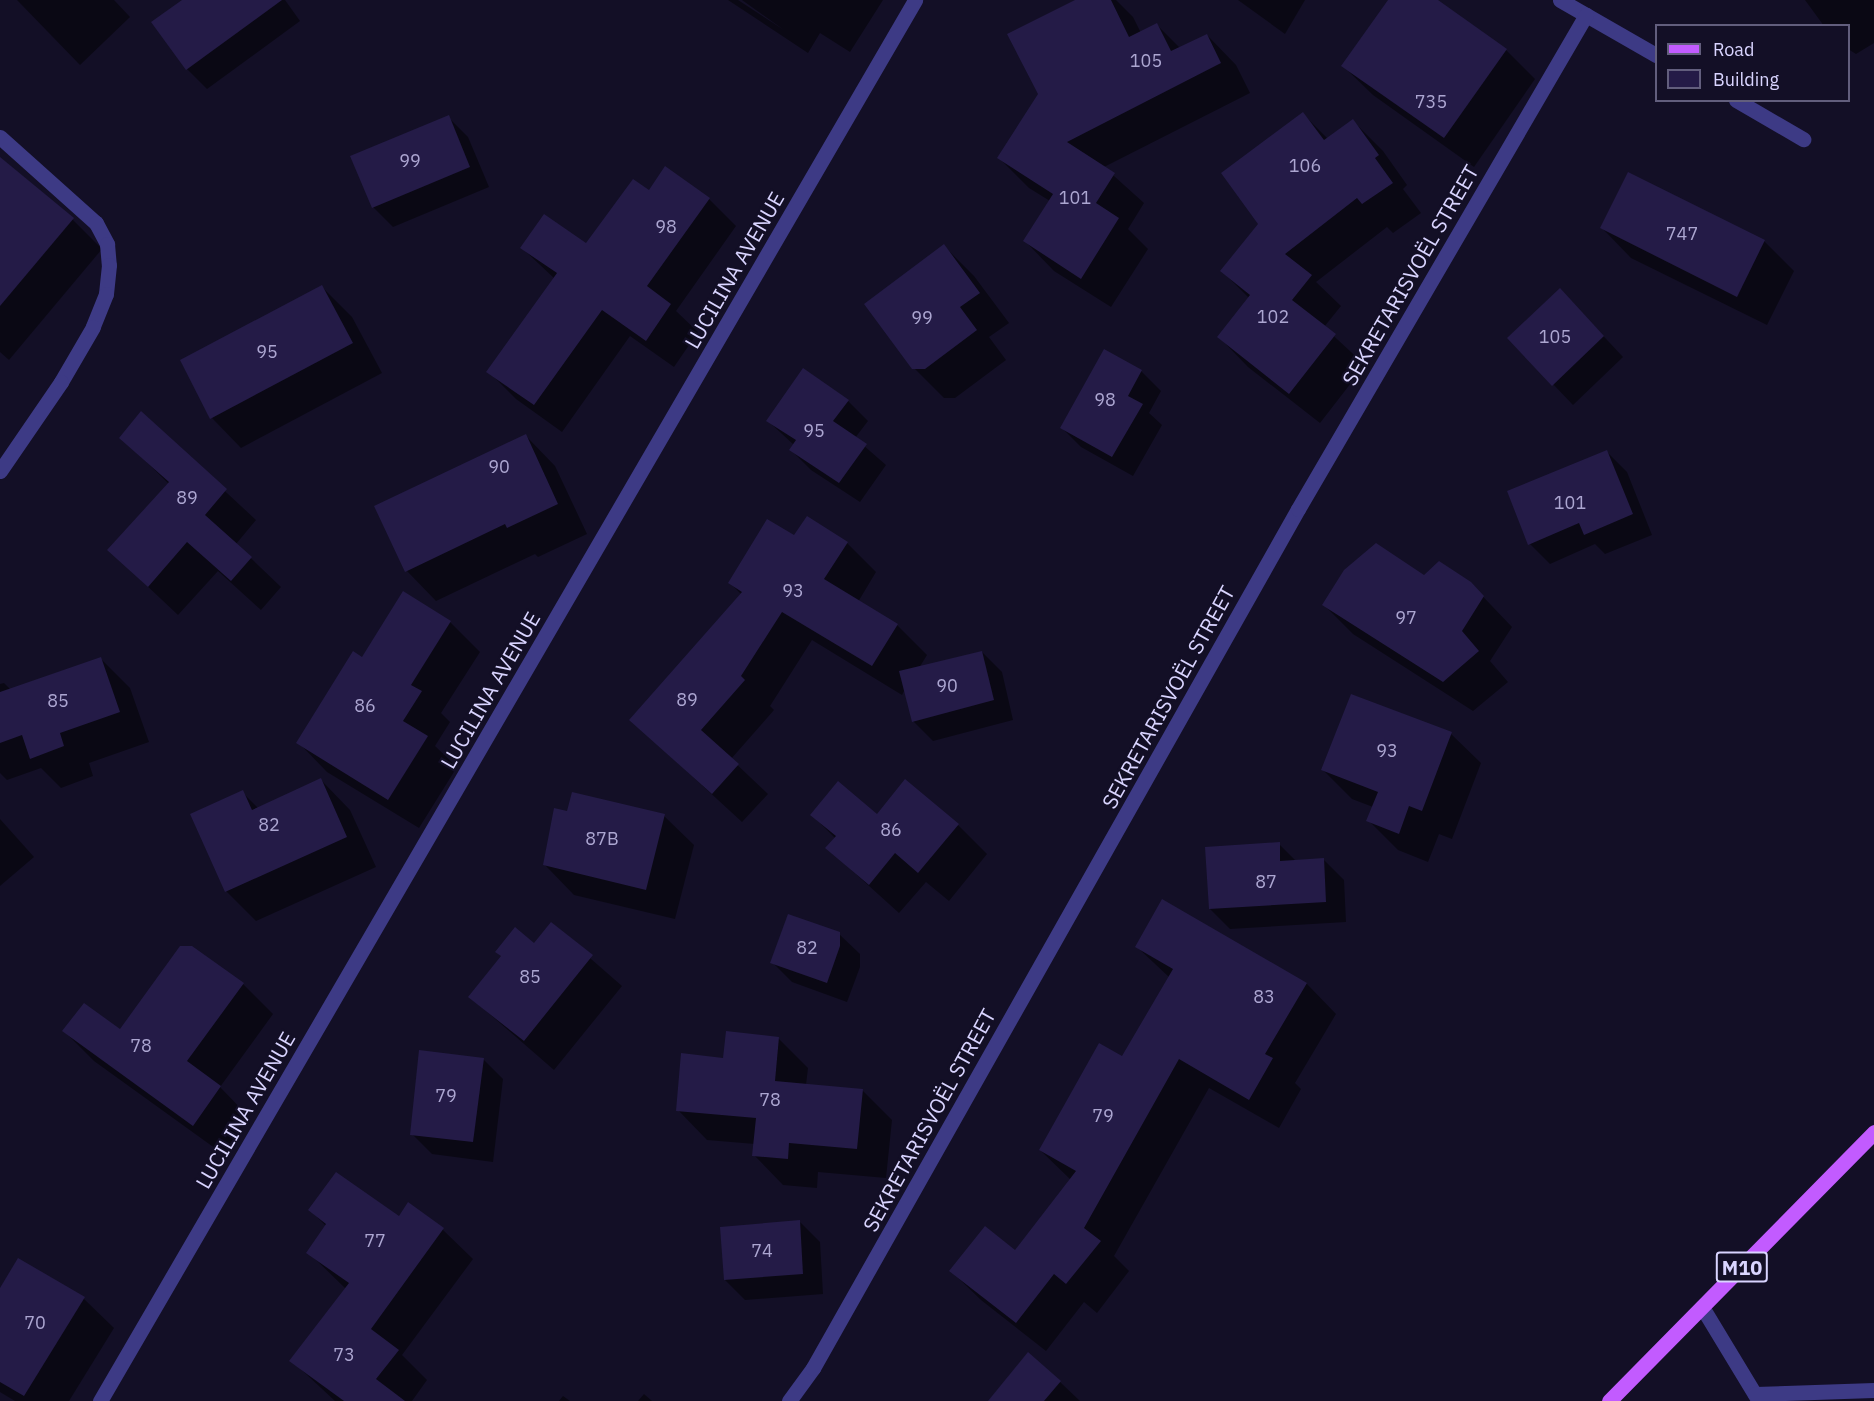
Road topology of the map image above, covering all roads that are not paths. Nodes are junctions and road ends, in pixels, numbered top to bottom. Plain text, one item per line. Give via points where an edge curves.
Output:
1 (915, 0) edge
2 (1560, 0) edge
3 (1586, 15) junction
4 (1655, 54) edge
5 (1739, 102) edge
6 (0, 137) edge
7 (1803, 139) dead end
8 (0, 471) edge
9 (1874, 1132) edge
10 (1702, 1307) junction
11 (1874, 1390) edge
12 (1757, 1398) edge
13 (100, 1401) edge
14 (789, 1401) edge
15 (1609, 1401) edge

1 - 13 street, LUCILINA AVENUE
2 - 3 street
3 - 4 street
3 - 14 street, SEKRETARISVOËL STREET via 1298,509 813,1368
5 - 7 street
6 - 8 street via 96,223 107,244 110,265 106,294 93,327
9 - 10 main road, M10
10 - 12 street
10 - 15 main road, M10
11 - 12 street

